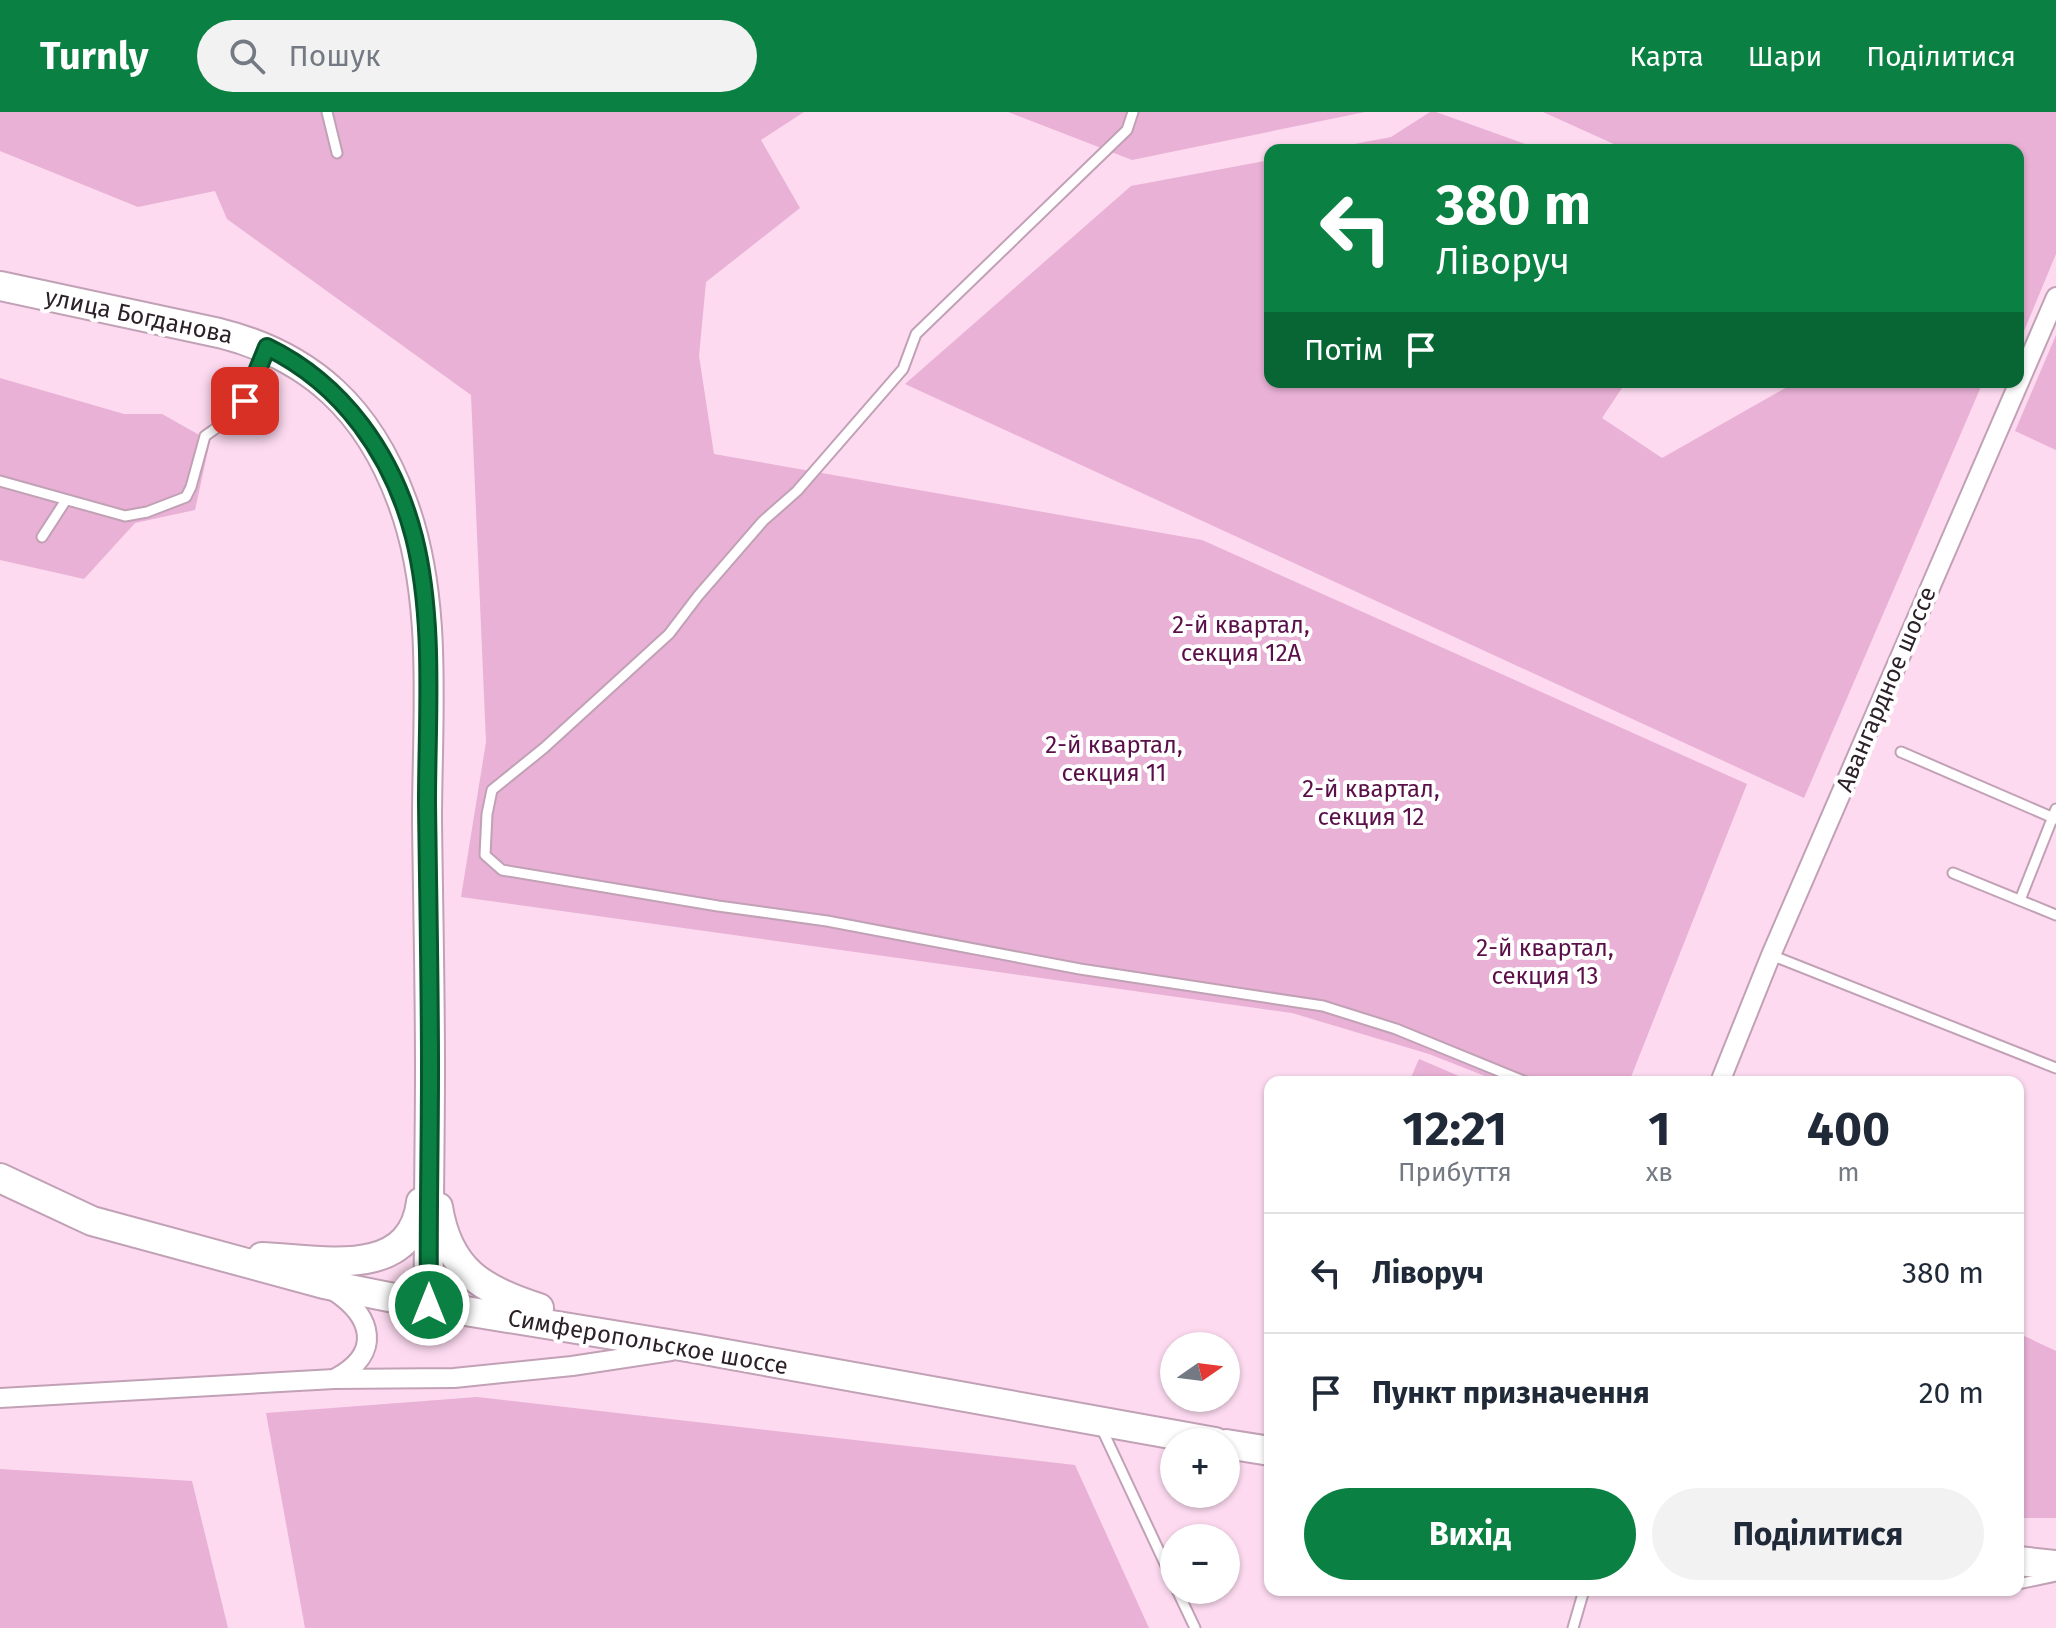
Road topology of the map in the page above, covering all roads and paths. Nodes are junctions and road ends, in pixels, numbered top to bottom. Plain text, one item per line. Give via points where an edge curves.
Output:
1 (327, 112) edge
2 (1133, 112) edge
3 (337, 153) dead end
4 (0, 286) edge
5 (2056, 297) edge
6 (267, 347) junction
7 (2024, 371) edge
8 (2017, 388) edge
9 (0, 481) edge
10 (66, 500) junction
11 (42, 537) dead end
12 (1901, 752) dead end
13 (2055, 815) edge
14 (1953, 873) dead end
15 (2020, 900) junction
16 (2056, 915) edge
17 (1771, 955) junction
18 (2056, 1068) edge
19 (1511, 1076) edge
20 (1722, 1076) edge
21 (428, 1144) junction
22 (0, 1178) edge
23 (211, 1255) junction
24 (324, 1284) junction
25 (429, 1305) junction
26 (631, 1338) junction
27 (693, 1348) junction
28 (334, 1379) junction
29 (0, 1398) edge
30 (1099, 1422) junction
31 (1160, 1433) edge
32 (1240, 1446) edge
33 (1264, 1450) edge
34 (1160, 1553) edge
35 (2024, 1562) edge
36 (2056, 1565) edge
37 (2056, 1576) edge
38 (2024, 1583) edge
39 (1582, 1596) edge
40 (1184, 1604) edge
41 (1195, 1628) edge
42 (1573, 1628) edge

1 - 3 lane
2 - 19 lane via 1127,130 916,334 903,369 793,495 763,521 669,634 492,790 485,855 502,870 1323,1006
4 - 6 main road, улица Богданова
5 - 7 street, Авангардное шоссе
6 - 10 lane via 245,401 205,436 186,497 125,516
6 - 21 main road, улица Богданова via 328,386 371,438 402,499 421,567 427,668
8 - 17 street, Авангардное шоссе
9 - 10 lane
10 - 11 lane
12 - 13 lane
13 - 15 lane
14 - 15 lane
15 - 16 lane
17 - 18 lane
17 - 20 street, Авангардное шоссе
21 - 23 main road via 420,1211 411,1234 392,1250 364,1261 336,1263
21 - 25 main road, улица Богданова
21 - 26 main road via 445,1240 466,1272 506,1298
22 - 23 main road, Симферопольское шоссе via 92,1221
23 - 24 main road, Симферопольское шоссе
24 - 25 main road, Симферопольское шоссе
24 - 28 street via 361,1315 367,1338 363,1357
25 - 26 main road, Симферопольское шоссе
26 - 27 main road, Симферопольское шоссе
27 - 28 street via 454,1378
27 - 30 main road, Симферопольское шоссе
28 - 29 street
30 - 31 main road, Симферопольское шоссе
30 - 34 lane
32 - 33 main road
35 - 36 main road
37 - 38 lane
39 - 42 lane
40 - 41 lane

